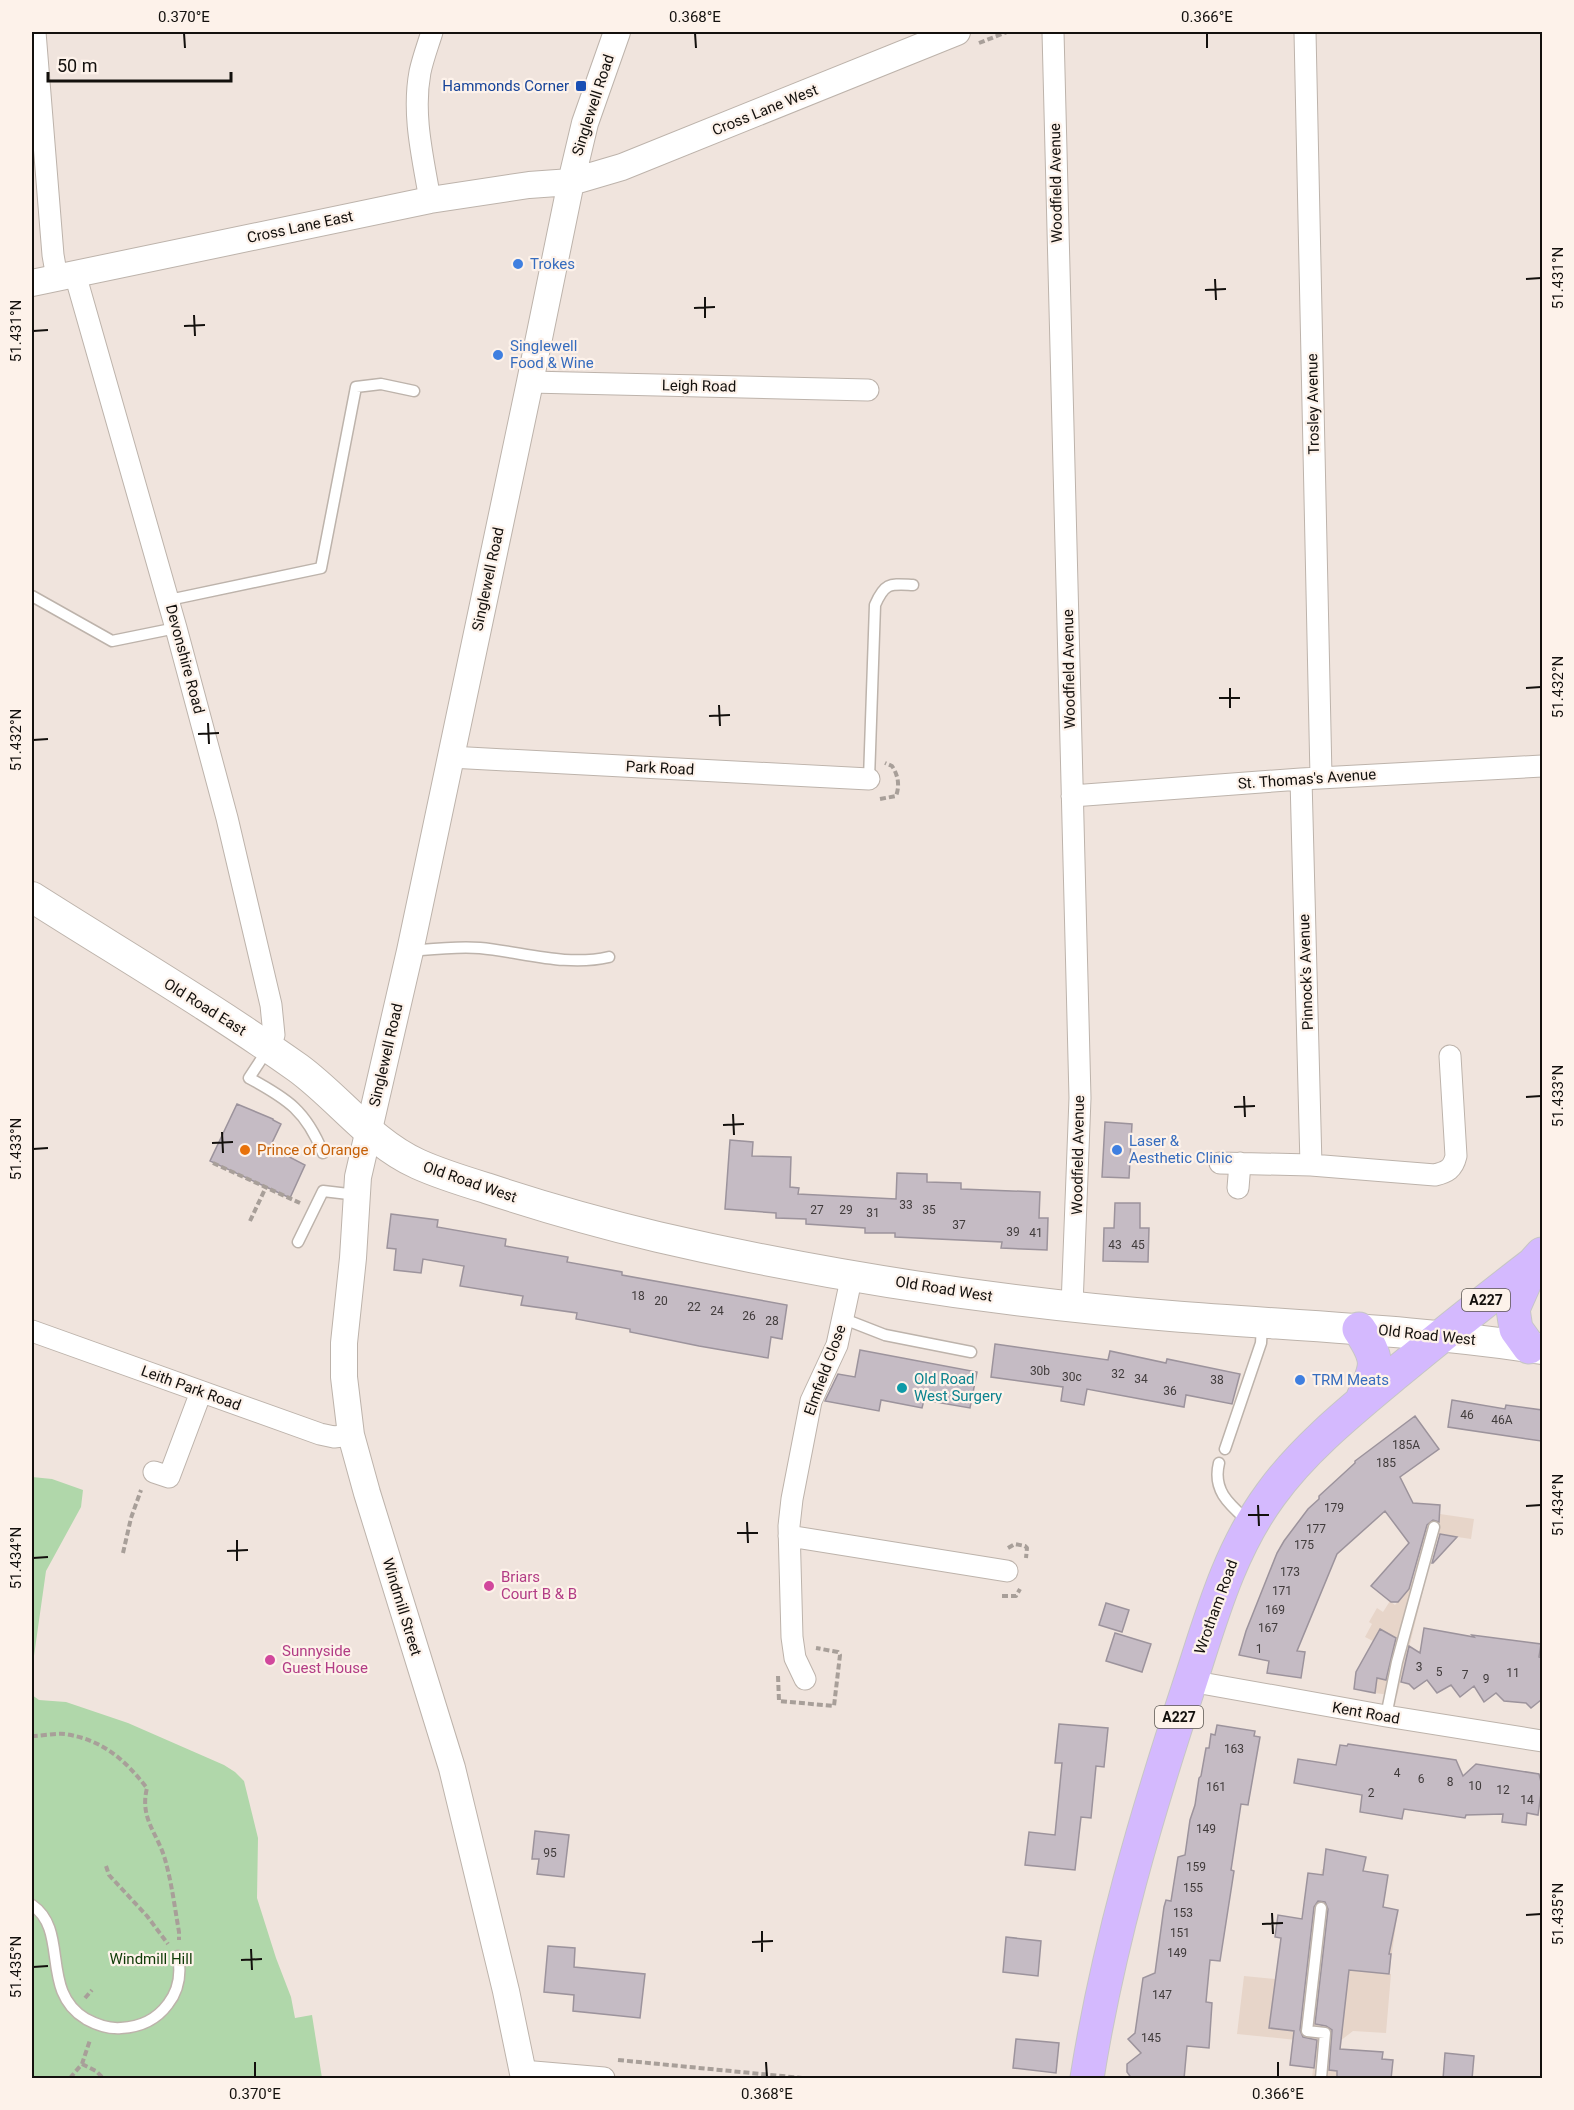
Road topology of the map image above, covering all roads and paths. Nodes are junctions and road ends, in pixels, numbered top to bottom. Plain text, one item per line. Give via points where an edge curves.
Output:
1 (34, 32) edge
2 (432, 32) edge
3 (617, 32) edge
4 (957, 32) edge
5 (1053, 32) edge
6 (1305, 32) edge
7 (914, 40) edge
8 (571, 182) junction
9 (430, 200) junction
10 (66, 276) junction
11 (32, 283) edge
12 (530, 382) junction
13 (868, 390) dead end
14 (414, 391) dead end
15 (913, 585) dead end
16 (32, 596) edge
17 (169, 600) junction
18 (176, 628) junction
19 (450, 757) junction
20 (1542, 766) edge
21 (869, 769) junction
22 (1311, 778) junction
23 (1072, 796) junction
24 (877, 799) dead end
25 (32, 897) edge
26 (410, 951) junction
27 (609, 957) dead end
28 (269, 1047) junction
29 (1450, 1056) dead end
30 (368, 1130) junction
31 (323, 1154) dead end
32 (213, 1163) dead end
33 (1311, 1165) junction
34 (266, 1187) junction
35 (1238, 1188) dead end
36 (357, 1195) junction
37 (314, 1209) junction
38 (250, 1221) dead end
39 (298, 1242) dead end
40 (1538, 1259) edge
41 (852, 1275) junction
42 (1072, 1306) junction
43 (844, 1319) junction
44 (1262, 1322) junction
45 (1359, 1329) junction
46 (32, 1330) edge
47 (1440, 1336) junction
48 (1536, 1348) edge
49 (971, 1352) dead end
50 (201, 1392) junction
51 (1362, 1400) junction
52 (351, 1436) junction
53 (1226, 1449) dead end
54 (1219, 1463) dead end
55 (163, 1480) joint
56 (1251, 1524) junction
57 (1434, 1527) dead end
58 (789, 1536) junction
59 (123, 1553) dead end
60 (1015, 1566) joint
61 (997, 1592) dead end
62 (811, 1640) dead end
63 (778, 1676) dead end
64 (805, 1679) dead end
65 (1190, 1681) junction
66 (1386, 1716) junction
67 (32, 1736) edge
68 (1542, 1741) edge
69 (106, 1866) dead end
70 (32, 1905) edge
71 (1321, 1908) dead end
72 (178, 1956) junction
73 (95, 2024) junction
74 (618, 2060) dead end
75 (82, 2064) junction
76 (524, 2075) edge
77 (70, 2079) edge
78 (103, 2079) edge
79 (604, 2079) edge
80 (802, 2079) edge
81 (1087, 2079) edge
82 (1321, 2079) edge

1 - 10 street, Devonshire Road via 53,255
2 - 9 street via 420,72 417,101 418,132
3 - 8 street, Singlewell Road via 585,123
4 - 7 street, Cross Lane West
5 - 23 street, Woodfield Avenue
6 - 22 street, Trosley Avenue
7 - 8 street, Cross Lane West via 622,167
8 - 9 street, Cross Lane East
8 - 12 street, Singlewell Road
9 - 10 street, Cross Lane East
10 - 11 street, Cross Lane East
10 - 17 street, Devonshire Road
12 - 13 street, Leigh Road
12 - 19 street, Singlewell Road
14 - 17 lane via 381,384 356,387 321,568
15 - 21 lane via 890,584 881,591 875,605
16 - 18 lane via 112,640
17 - 18 street, Devonshire Road
18 - 28 street, Devonshire Road via 227,818 271,1005 274,1035
19 - 21 street, Park Road
19 - 26 street, Singlewell Road
20 - 22 street, St. Thomas's Avenue
21 - 24 path via 891,765 898,779 896,796
22 - 23 street, St. Thomas's Avenue
22 - 33 street, Pinnock's Avenue
23 - 42 street, Woodfield Avenue via 1080,1098
25 - 28 main road, Old Road East
26 - 27 lane via 456,947 567,960
26 - 30 street, Singlewell Road
28 - 30 main road, Old Road East via 311,1078
28 - 31 lane via 249,1078 280,1094 298,1111 313,1130
29 - 33 street via 1456,1156 1446,1172 1435,1175
30 - 36 street, Windmill Street
30 - 41 main road, Old Road West via 417,1164 577,1216 713,1249
32 - 34 path
33 - 35 street via 1230,1163
34 - 37 path
34 - 38 path
36 - 37 lane via 323,1191
36 - 52 street, Windmill Street via 344,1343
37 - 39 lane
40 - 47 main road, Wrotham Road / A227
40 - 48 main road, A227 via 1513,1309 1516,1329
41 - 42 main road, Old Road West
41 - 43 street, Elmfield Close
42 - 44 main road, Old Road West
43 - 49 lane via 885,1335
43 - 58 street, Elmfield Close via 809,1410
44 - 45 main road, Old Road West
44 - 53 lane via 1261,1343
45 - 47 main road, Old Road West
45 - 51 main road, A227 via 1376,1360 1375,1372
46 - 50 street, Leith Park Road
47 - 48 main road, Old Road West
47 - 51 main road, Wrotham Road / A227
50 - 52 street, Leith Park Road via 320,1434
50 - 55 street
51 - 56 main road, Wrotham Road / A227 via 1293,1467
52 - 76 street, Windmill Street via 452,1768
54 - 56 lane via 1220,1492
55 - 59 path via 131,1518
56 - 65 main road, Wrotham Road / A227 via 1210,1617
57 - 66 lane via 1396,1662
58 - 60 street
58 - 64 street, Elmfield Close via 792,1637 795,1658
60 - 61 path via 1020,1592 1016,1596
62 - 63 path via 817,1649 840,1655 834,1706 779,1701
65 - 66 street, Kent Road
65 - 81 main road, Wrotham Road / A227 via 1119,1924
66 - 68 street, Kent Road
67 - 72 path via 64,1734 104,1746 131,1768 147,1788 147,1817 170,1879 179,1932
69 - 72 path via 108,1875
70 - 73 lane via 51,1931 60,1989 76,2012
71 - 82 lane via 1307,2031 1325,2033
72 - 73 lane via 177,1987 157,2017 122,2028
73 - 75 path
74 - 80 path
75 - 77 path
75 - 78 path
76 - 79 street via 534,2072

